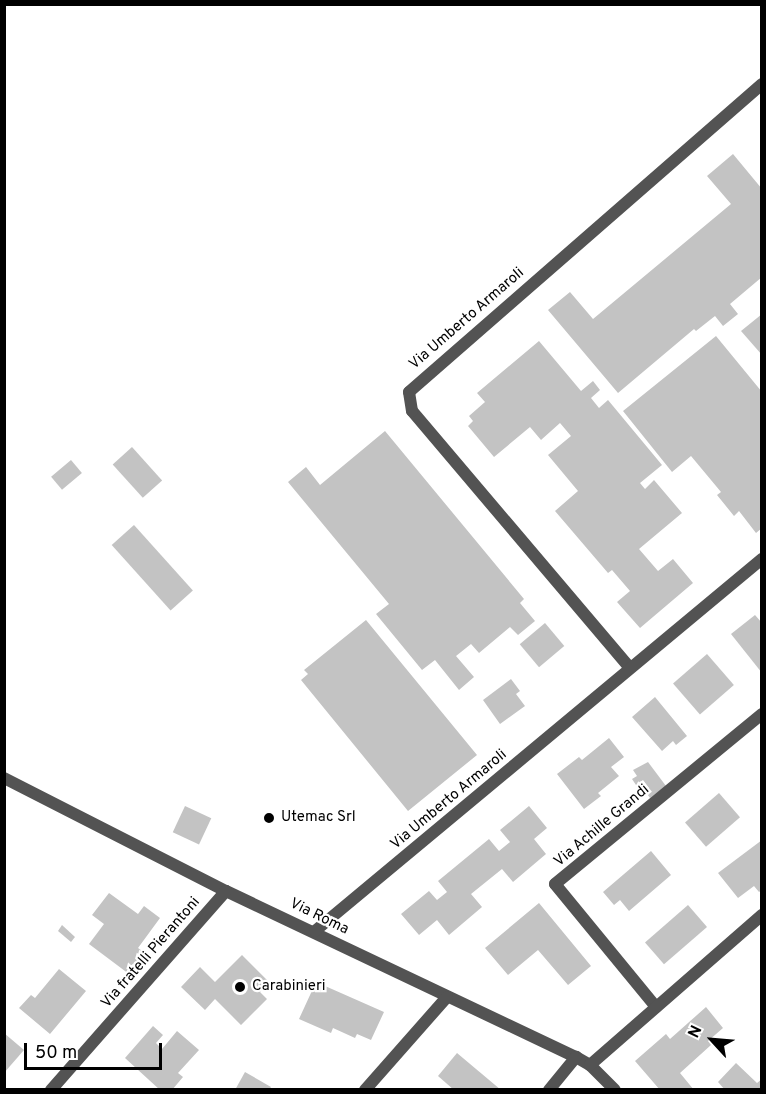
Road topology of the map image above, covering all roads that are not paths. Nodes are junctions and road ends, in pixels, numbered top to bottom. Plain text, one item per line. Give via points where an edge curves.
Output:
1 (762, 84) edge
2 (762, 558) edge
3 (630, 668) junction
4 (762, 714) edge
5 (4, 778) edge
6 (226, 891) junction
7 (762, 915) edge
8 (315, 931) junction
9 (447, 998) junction
10 (656, 1007) junction
11 (576, 1058) junction
12 (590, 1065) junction
13 (51, 1089) edge
14 (365, 1089) edge
15 (549, 1089) edge
16 (615, 1089) edge

1 - 3 street, Via Umberto Armaroli via 409,392 412,411
2 - 3 street, Via Umberto Armaroli
3 - 8 street, Via Umberto Armaroli
4 - 10 street, Via Achille Grandi via 555,884
5 - 6 street, Via Roma
6 - 8 street, Via Roma
6 - 13 street, Via fratelli Pierantoni
7 - 10 street
8 - 9 street, Via Roma
9 - 11 street, Via Roma
9 - 14 street
10 - 12 street
11 - 12 street, Via Roma
11 - 15 street
12 - 16 street, Via Roma

